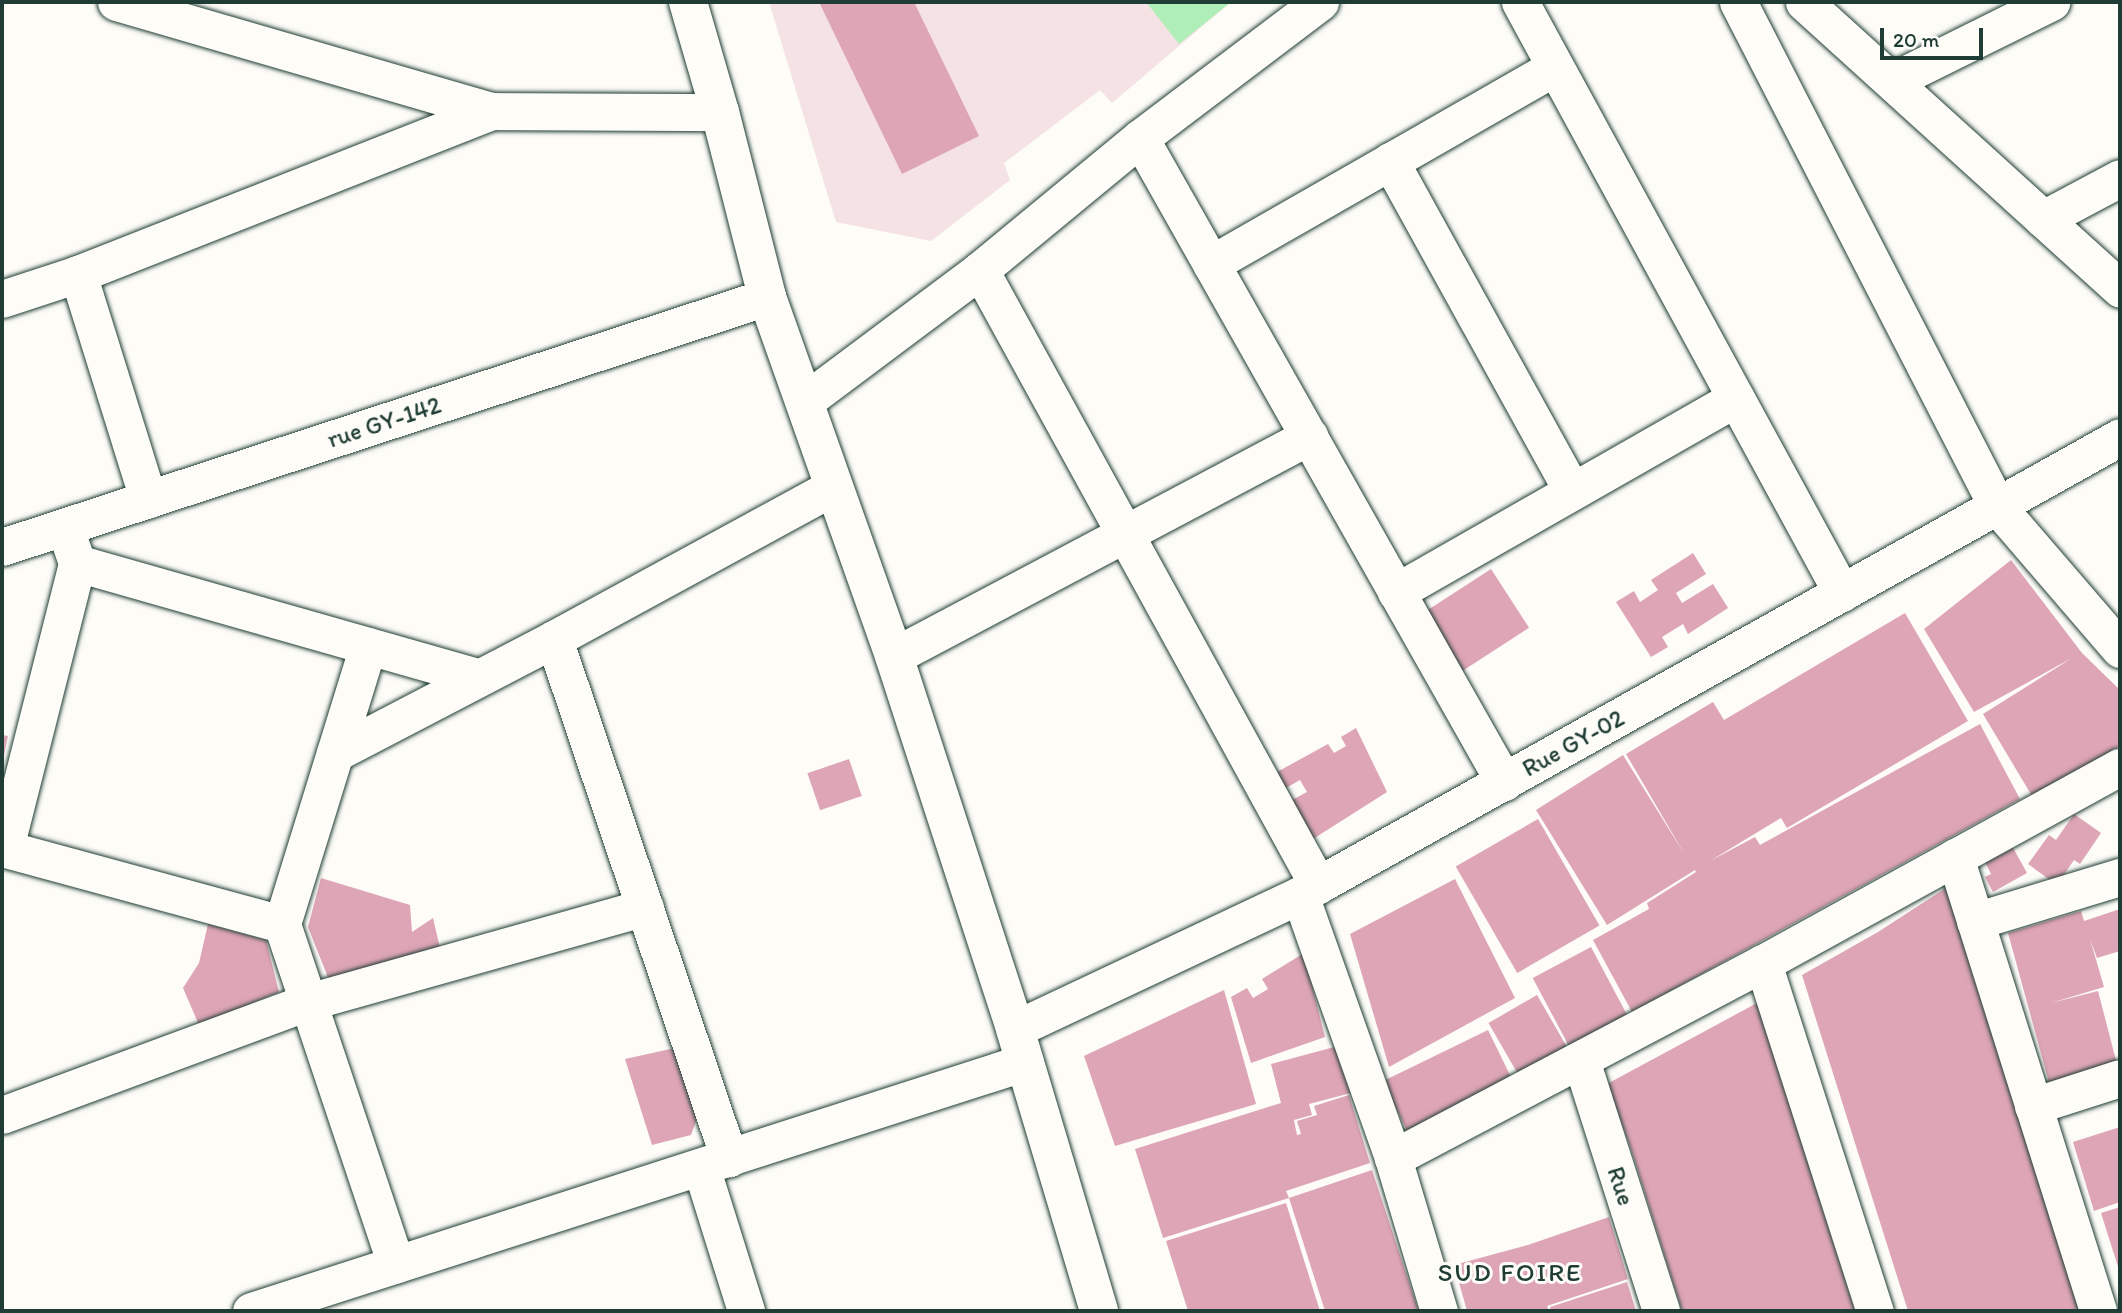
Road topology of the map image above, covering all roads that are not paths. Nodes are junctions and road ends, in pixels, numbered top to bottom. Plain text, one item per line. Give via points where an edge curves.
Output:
1 (116, 2) edge
2 (688, 2) edge
3 (1320, 2) edge
4 (1520, 2) edge
5 (1738, 2) edge
6 (1804, 2) edge
7 (2051, 2) edge
8 (164, 8) edge
9 (1555, 67) junction
10 (1892, 81) junction
11 (492, 111) junction
12 (720, 112) junction
13 (1140, 138) junction
14 (1390, 161) junction
15 (2120, 178) edge
16 (2043, 219) junction
17 (1211, 264) junction
18 (980, 270) junction
19 (78, 274) junction
20 (2120, 289) edge
21 (767, 297) junction
22 (2, 299) edge
23 (1736, 398) junction
24 (805, 401) junction
25 (1308, 436) junction
26 (2120, 437) edge
27 (833, 487) junction
28 (1573, 491) junction
29 (148, 499) junction
30 (1997, 506) junction
31 (65, 527) junction
32 (1125, 534) junction
33 (2, 547) edge
34 (77, 563) junction
35 (1396, 592) junction
36 (1842, 593) junction
37 (554, 639) junction
38 (368, 646) junction
39 (2120, 649) edge
40 (894, 656) junction
41 (478, 677) junction
42 (335, 753) junction
43 (2120, 767) edge
44 (1504, 782) junction
45 (3, 848) edge
46 (1955, 857) junction
47 (2120, 877) edge
48 (1309, 890) junction
49 (645, 907) junction
50 (1975, 922) junction
51 (282, 924) junction
52 (1763, 962) junction
53 (308, 1002) junction
54 (1020, 1045) junction
55 (1581, 1060) junction
56 (2120, 1078) edge
57 (2033, 1106) junction
58 (2, 1115) edge
59 (1393, 1158) junction
60 (715, 1162) junction
61 (396, 1264) junction
62 (2105, 1304) edge
63 (251, 1311) edge
64 (746, 1311) edge
65 (1099, 1311) edge
66 (1439, 1311) edge
67 (1661, 1311) edge
68 (1875, 1311) edge

1 - 8 street
2 - 12 street
3 - 13 street
4 - 9 street
5 - 30 street
6 - 10 street
7 - 10 street
8 - 11 street
9 - 14 street
9 - 23 street
10 - 16 street
11 - 12 street
11 - 19 street
12 - 21 street
13 - 17 street
13 - 18 street
14 - 17 street
14 - 28 street
15 - 16 street
16 - 20 street
17 - 25 street
18 - 24 street
18 - 32 street
19 - 22 street
19 - 29 street
21 - 24 street
21 - 29 street, rue GY-142
23 - 28 street
23 - 36 street
24 - 27 street
25 - 32 street
25 - 35 street
26 - 30 street, Rue GY-02
27 - 37 street
27 - 40 street
28 - 35 street
29 - 31 street, rue GY-142
30 - 36 street, Rue GY-02
30 - 39 street
31 - 33 street, rue GY-142
31 - 34 street
32 - 40 street
32 - 48 street
34 - 38 street
34 - 45 street
35 - 44 street
36 - 44 street, Rue GY-02
37 - 41 street
37 - 49 street
38 - 41 street
38 - 42 street
40 - 54 street
41 - 42 street
42 - 51 street
43 - 46 street
44 - 48 street, Rue GY-02
45 - 51 street
46 - 50 street
46 - 52 street
47 - 50 street
48 - 54 street, Rue GY-02
48 - 59 street
49 - 53 street
49 - 60 street
50 - 57 street
51 - 53 street
52 - 55 street
52 - 68 street
53 - 58 street
53 - 61 street
54 - 60 street, Rue GY-02
54 - 65 street
55 - 59 street
55 - 67 street, Rue
56 - 57 street
57 - 62 street
59 - 66 street
60 - 61 street, Rue GY-02
60 - 64 street
61 - 63 street, Rue GY-02

